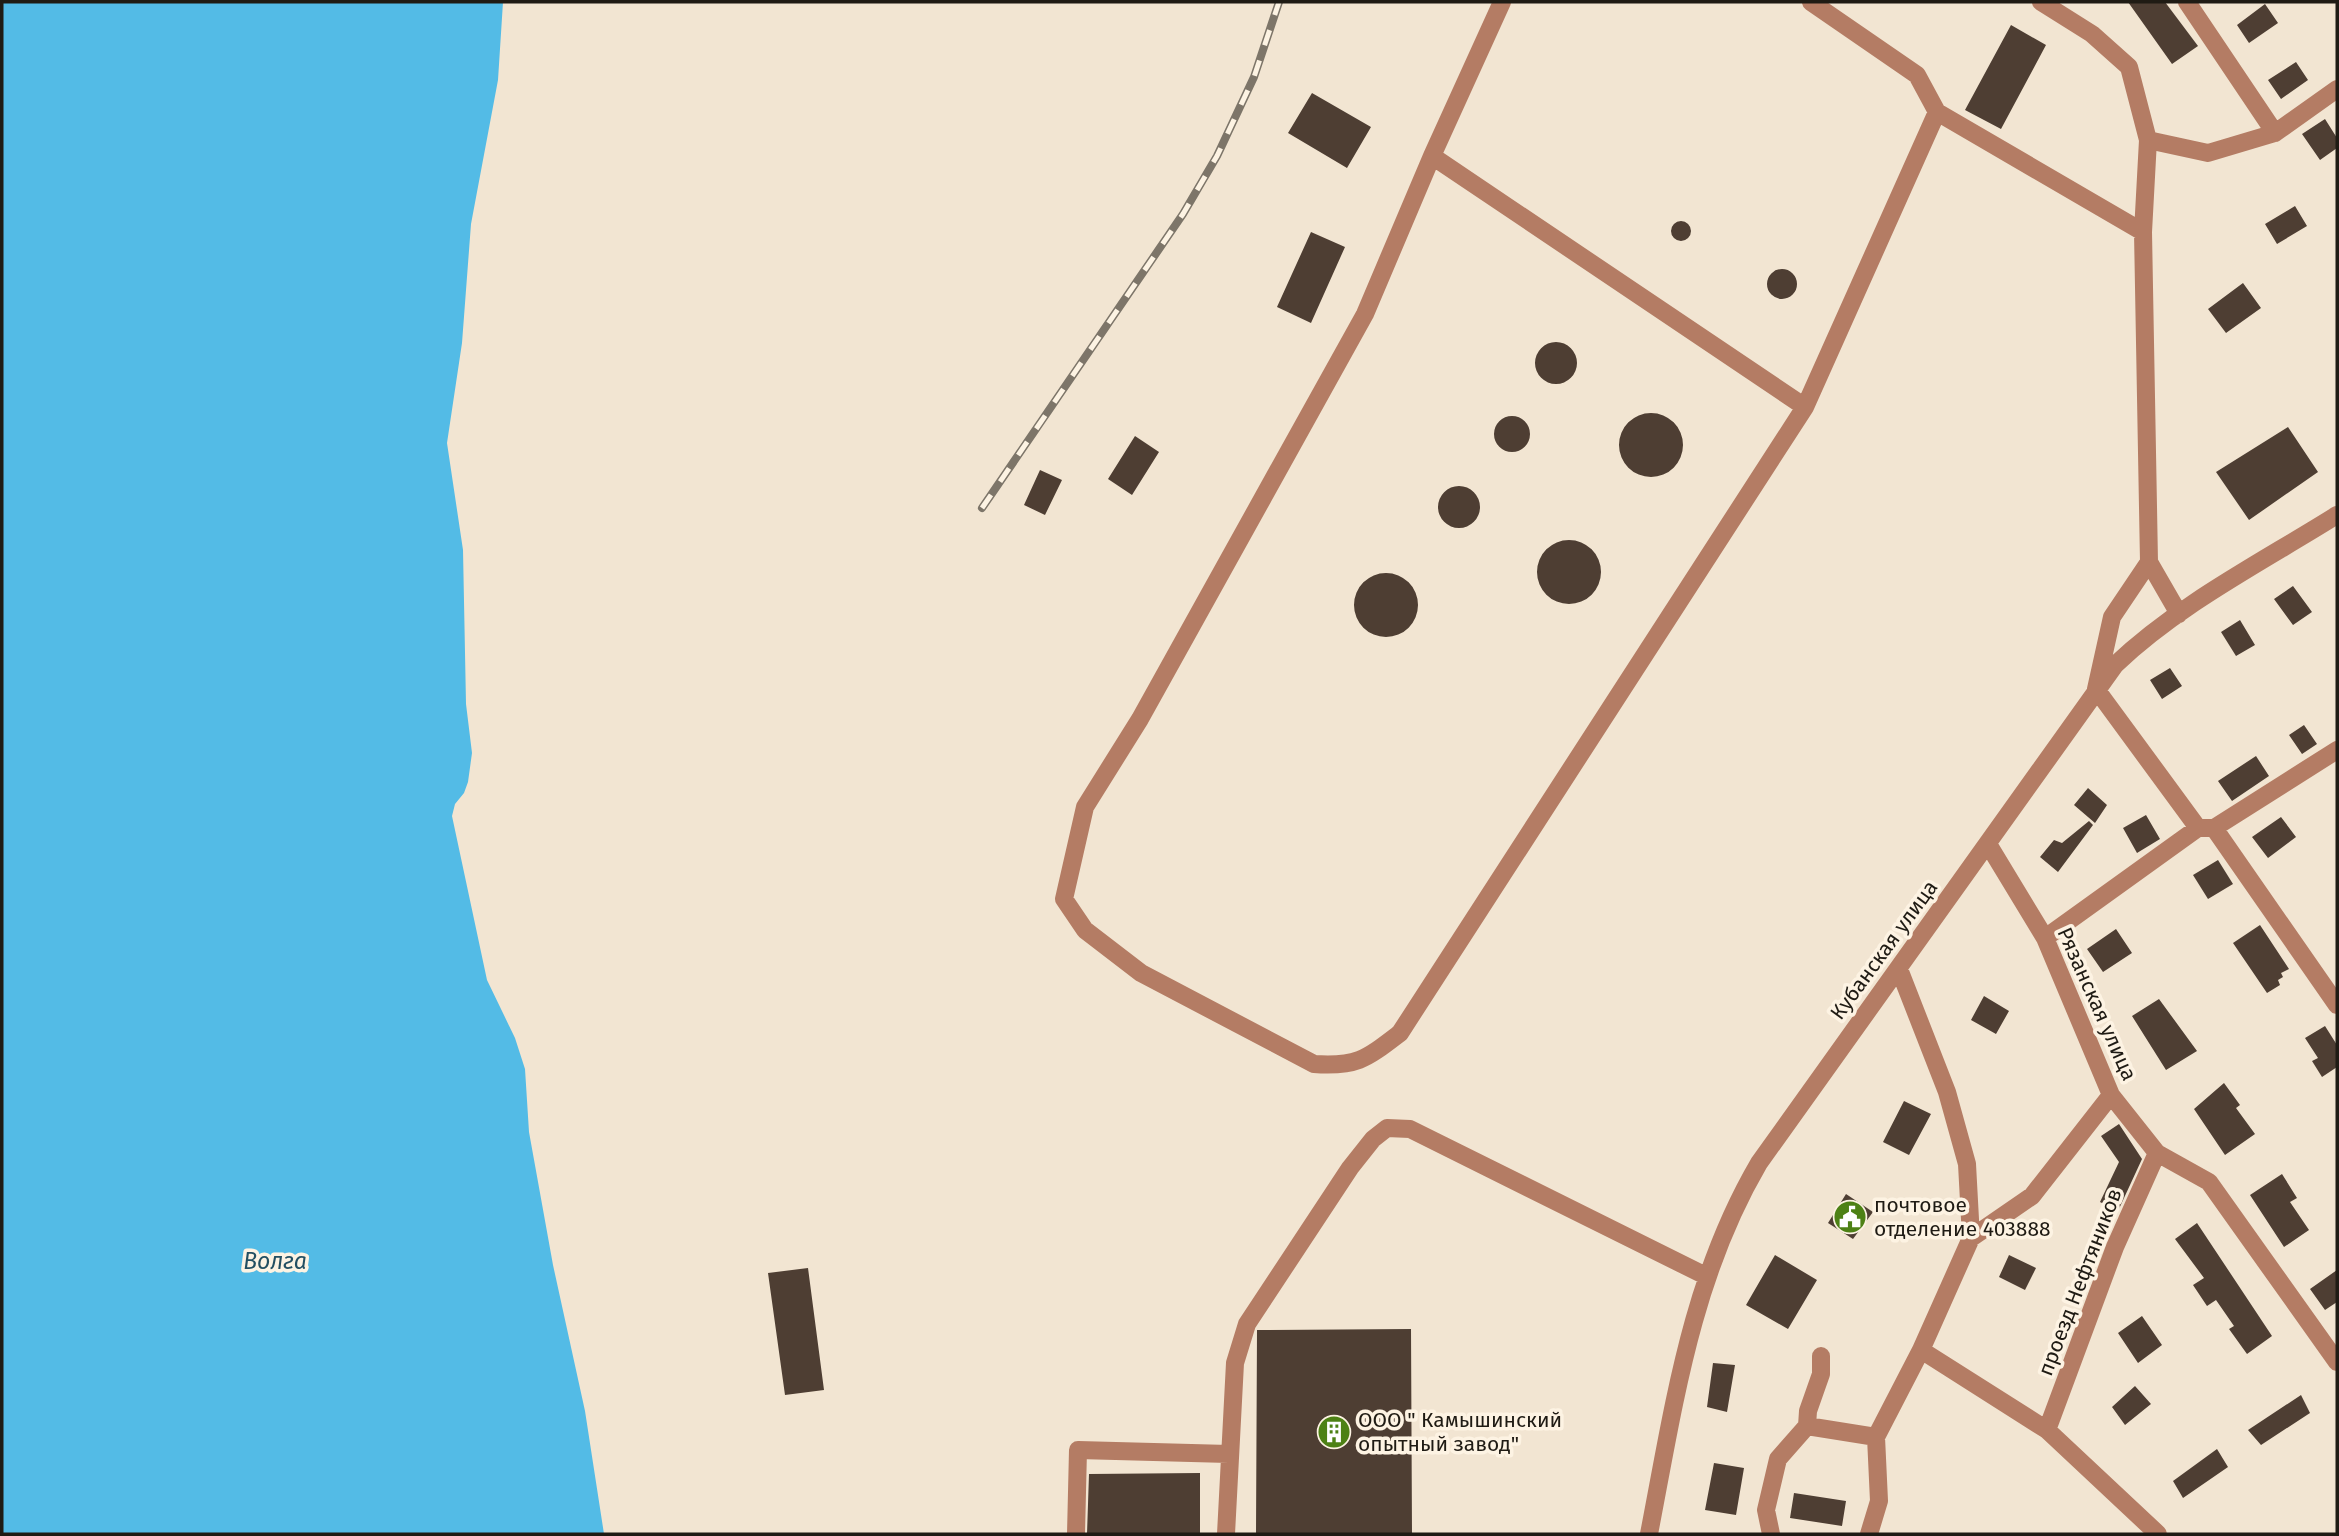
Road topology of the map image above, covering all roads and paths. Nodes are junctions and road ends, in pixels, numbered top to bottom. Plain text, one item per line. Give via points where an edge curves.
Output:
1 (1502, 2) edge
2 (1811, 2) edge
3 (2041, 2) edge
4 (2187, 2) edge
5 (2337, 89) edge
6 (1937, 112) junction
7 (2275, 133) junction
8 (2148, 140) junction
9 (1432, 156) junction
10 (2143, 232) junction
11 (1805, 407) junction
12 (2337, 515) edge
13 (2149, 562) junction
14 (2179, 614) junction
15 (2096, 689) junction
16 (2337, 750) edge
17 (2206, 828) junction
18 (1988, 844) junction
19 (2045, 938) junction
20 (1899, 969) junction
21 (2331, 983) edge
22 (2337, 1005) edge
23 (2111, 1095) junction
24 (2157, 1153) junction
25 (1971, 1238) junction
26 (1706, 1276) junction
27 (2331, 1337) edge
28 (1921, 1350) junction
29 (1821, 1356) dead end
30 (2337, 1362) edge
31 (1807, 1426) junction
32 (2047, 1430) junction
33 (1876, 1437) junction
34 (1229, 1454) junction
35 (1076, 1534) edge
36 (1226, 1534) edge
37 (1649, 1534) edge
38 (1771, 1534) edge
39 (1869, 1534) edge
40 (2158, 1534) edge

1 - 9 street
2 - 6 street via 1917,75
3 - 8 street via 2092,34 2129,67
4 - 7 street
5 - 7 street
6 - 10 street
6 - 11 street
7 - 8 street via 2208,153
8 - 10 street
9 - 11 street
9 - 11 street via 1365,314 1140,719 1085,807 1064,900 1085,930 1141,973 1314,1063 1345,1066 1371,1055 1400,1033
10 - 13 street
12 - 14 street, Кубанская улица
13 - 14 street
13 - 15 street via 2112,617
14 - 15 street, Кубанская улица via 2140,642
15 - 17 street
15 - 18 street, Кубанская улица
16 - 17 street
17 - 19 street
17 - 21 street
18 - 19 street, Рязанская улица
18 - 20 street, Кубанская улица
19 - 23 street, Рязанская улица
20 - 25 street via 1948,1092 1967,1164
20 - 26 street, Кубанская улица via 1759,1163 1734,1205
21 - 22 street
23 - 24 street, Рязанская улица
23 - 25 street via 2032,1196
24 - 27 street, Рязанская улица via 2209,1182
24 - 32 street, проезд Нефтяников via 2115,1247
25 - 28 street
26 - 34 street via 1410,1129 1387,1128 1350,1168 1247,1324 1235,1363
26 - 37 street, Кубанская улица via 1685,1351
27 - 30 street, Рязанская улица
28 - 32 street
28 - 33 street
29 - 31 street via 1821,1374
31 - 33 street
31 - 38 street via 1778,1459 1766,1510
32 - 40 street
33 - 39 street via 1879,1501
34 - 35 street via 1078,1450
34 - 36 street

